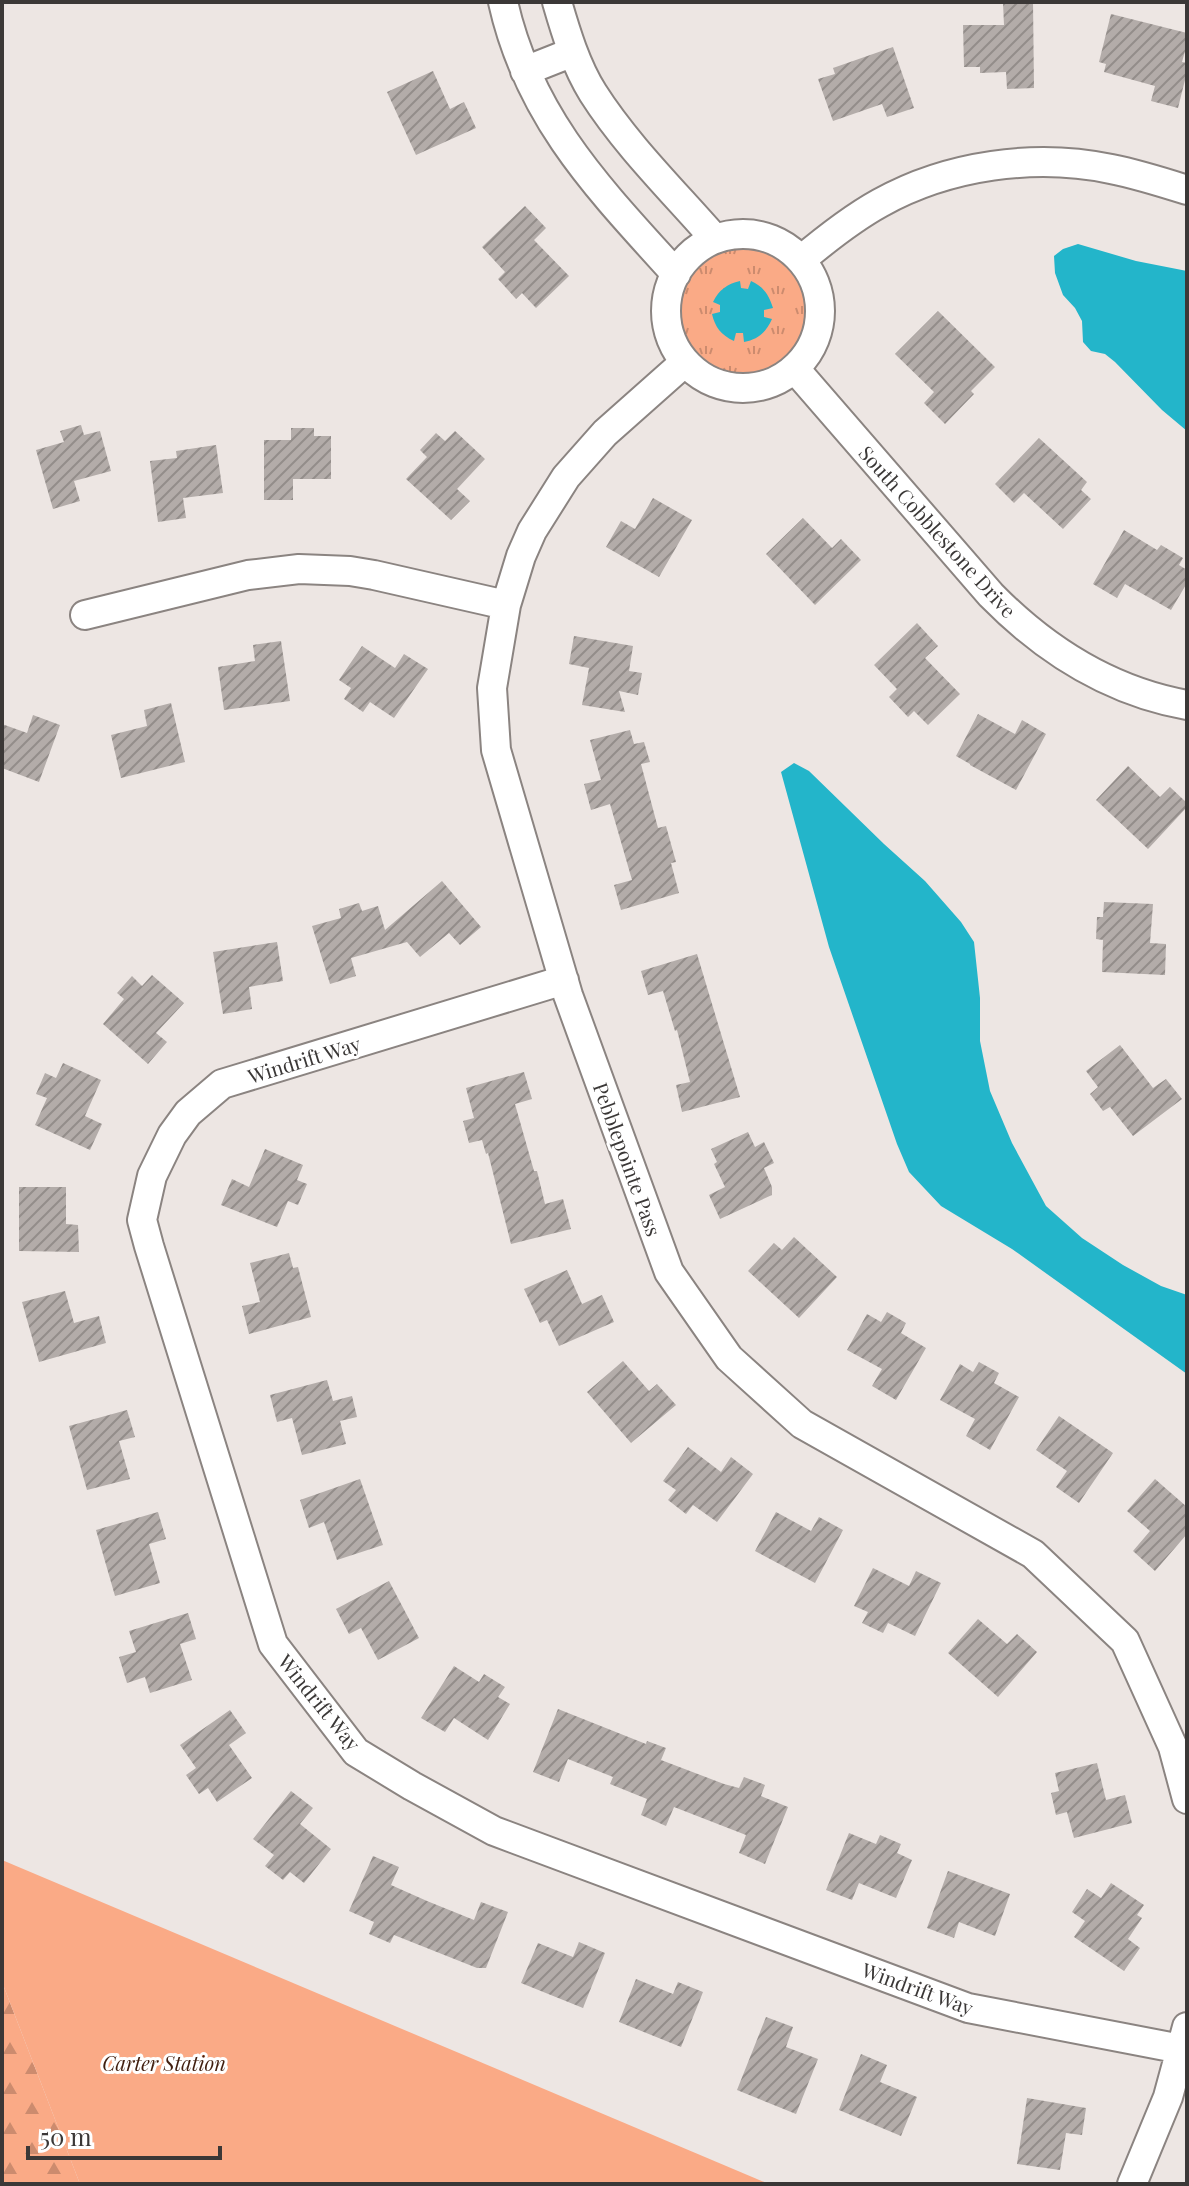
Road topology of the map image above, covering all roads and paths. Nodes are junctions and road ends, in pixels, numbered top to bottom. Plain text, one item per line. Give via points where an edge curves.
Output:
1 (503, 2) edge
2 (557, 2) edge
3 (573, 52) junction
4 (525, 71) junction
5 (1187, 190) edge
6 (715, 239) junction
7 (801, 260) junction
8 (676, 274) junction
9 (685, 362) junction
10 (795, 369) junction
11 (506, 605) junction
12 (85, 615) dead end
13 (1187, 705) edge
14 (564, 980) junction
15 (1187, 1799) edge
16 (1184, 2038) edge
17 (1132, 2184) edge

1 - 4 street
2 - 3 street
3 - 4 street
3 - 6 street via 612,120
4 - 8 street via 580,165
5 - 7 street via 1064,163 982,169 891,198
6 - 7 street via 754,235 779,243
6 - 8 street via 691,254
7 - 10 street via 817,287 821,315 817,338
8 - 9 street via 666,316 669,335
9 - 10 street via 714,383 744,389 772,383
9 - 11 street, Pebblepointe Pass via 605,433 566,477 532,531
10 - 13 street, South Cobblestone Drive via 1023,626 1095,675
11 - 12 street via 374,575 299,569 248,575
11 - 14 street, Pebblepointe Pass via 492,688 496,750
14 - 15 street, Pebblepointe Pass via 669,1272 729,1358 802,1424 1033,1554 1125,1641 1173,1747
14 - 16 street, Windrift Way via 222,1084 188,1113 152,1176 142,1220 273,1644 356,1752 494,1831 968,2008
16 - 17 street via 1168,2097

